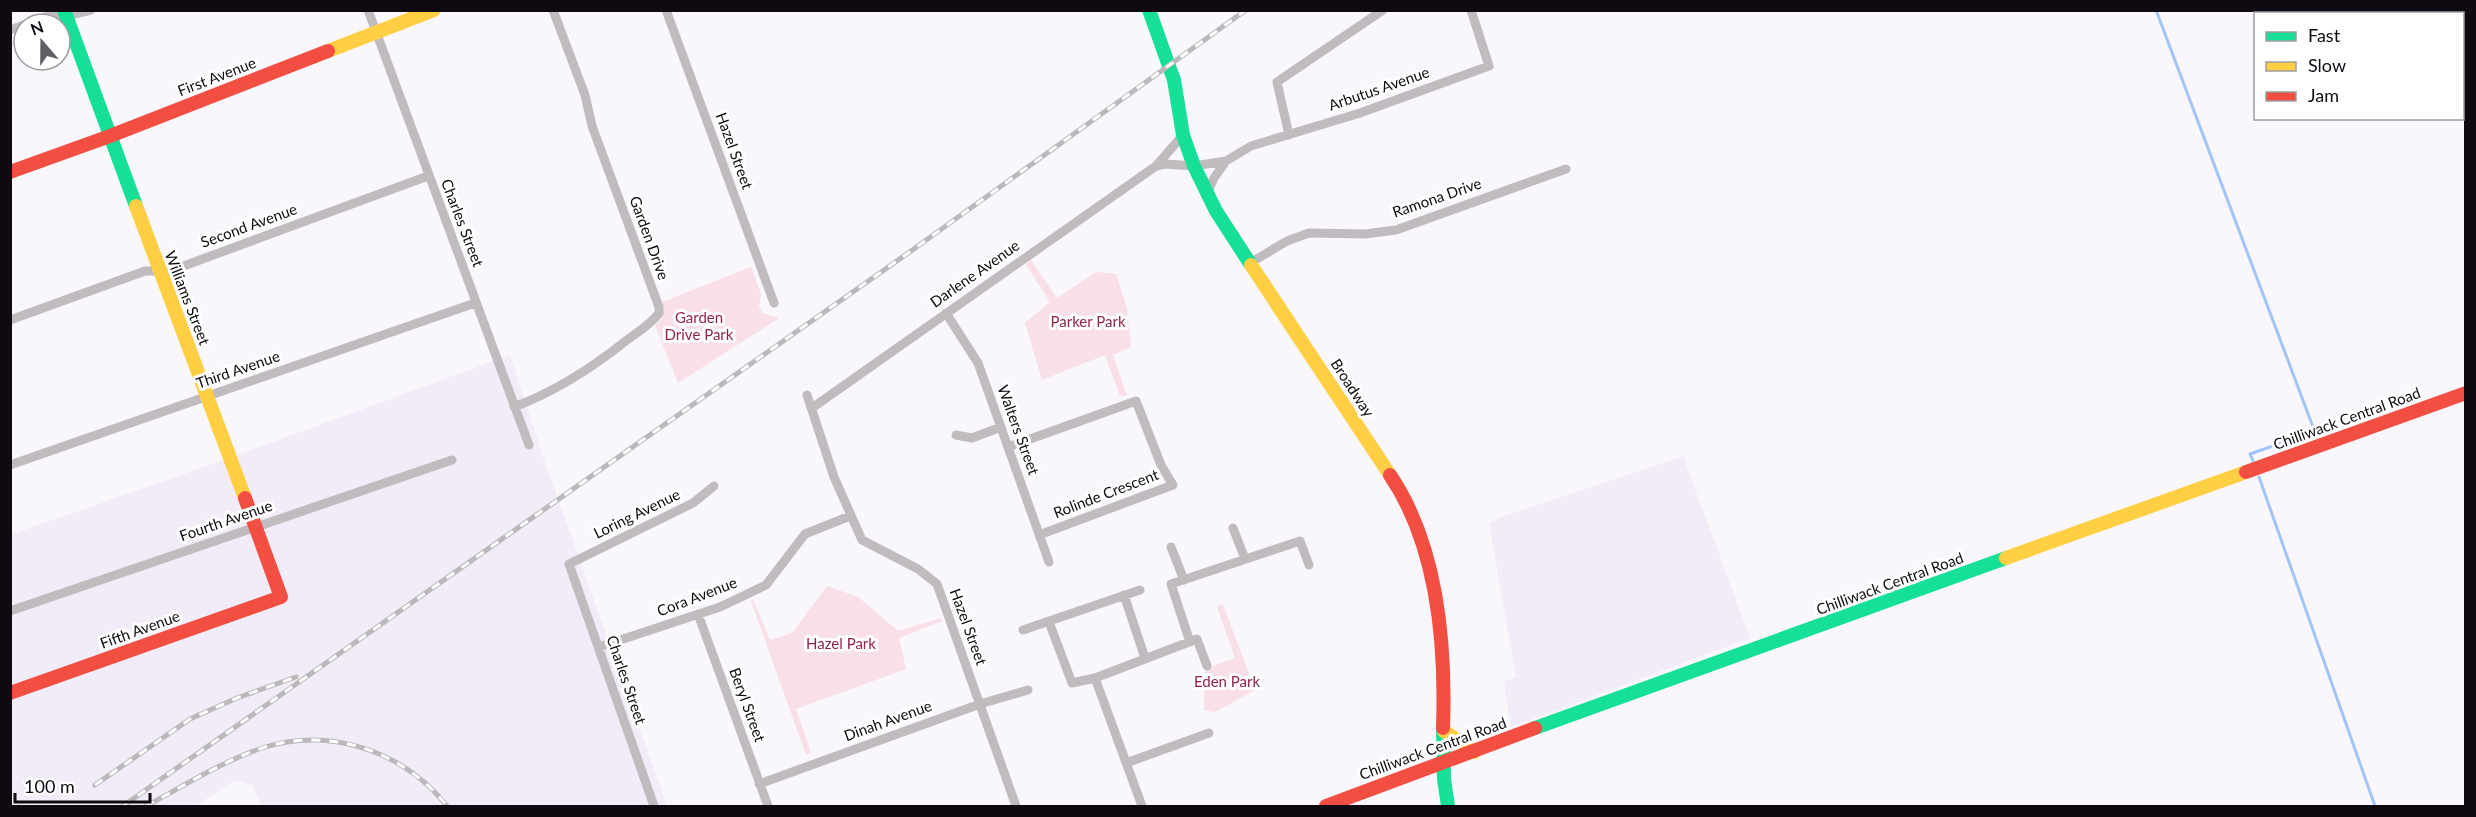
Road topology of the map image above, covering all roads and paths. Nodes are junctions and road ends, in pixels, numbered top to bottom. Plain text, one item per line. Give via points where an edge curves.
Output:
1 (91, 10) edge
2 (368, 10) edge
3 (434, 10) edge
4 (553, 10) edge
5 (666, 10) edge
6 (1149, 10) edge
7 (1383, 10) edge
8 (1471, 10) edge
9 (72, 13) edge
10 (72, 33) edge
11 (376, 33) junction
12 (1183, 135) junction
13 (1289, 135) junction
14 (110, 136) junction
15 (1226, 161) junction
16 (1156, 166) junction
17 (1194, 166) junction
18 (1566, 169) dead end
19 (10, 172) edge
20 (428, 176) junction
21 (1207, 195) junction
22 (1250, 263) junction
23 (159, 271) junction
24 (476, 303) junction
25 (774, 303) dead end
26 (946, 313) junction
27 (10, 320) edge
28 (2466, 393) edge
29 (807, 395) dead end
30 (208, 397) junction
31 (514, 406) junction
32 (812, 408) junction
33 (1001, 427) junction
34 (956, 435) dead end
35 (529, 445) dead end
36 (1008, 447) junction
37 (452, 460) dead end
38 (10, 465) edge
39 (714, 486) dead end
40 (850, 516) junction
41 (255, 527) junction
42 (1233, 528) dead end
43 (1039, 535) junction
44 (1171, 547) dead end
45 (1245, 559) junction
46 (1049, 562) dead end
47 (570, 564) joint
48 (1310, 565) dead end
49 (1184, 580) junction
50 (1140, 590) dead end
51 (1124, 595) junction
52 (281, 597) joint
53 (10, 611) edge
54 (698, 614) junction
55 (1049, 622) junction
56 (1023, 630) dead end
57 (1190, 642) junction
58 (599, 647) junction
59 (1145, 658) junction
60 (1207, 666) dead end
61 (1095, 678) junction
62 (1028, 690) dead end
63 (10, 693) edge
64 (980, 704) junction
65 (1443, 731) junction
66 (1209, 733) dead end
67 (1474, 752) junction
68 (1126, 763) junction
69 (1443, 764) junction
70 (759, 784) junction
71 (1334, 805) edge
72 (654, 807) edge
73 (768, 807) edge
74 (1016, 807) edge
75 (1142, 807) edge
76 (1448, 807) edge

1 - 9 street
2 - 11 street, Charles Street
3 - 11 street, First Avenue
4 - 31 street, Garden Drive via 659,313 570,382
5 - 25 street, Hazel Street
6 - 12 street, Broadway via 1174,80
7 - 13 street via 1277,82
8 - 13 street, Arbutus Avenue via 1489,66
10 - 14 street, Williams Street
11 - 14 street, First Avenue
11 - 20 street, Charles Street
12 - 16 street, Darlene Avenue
12 - 17 street, Broadway
13 - 15 street, Arbutus Avenue via 1251,146
14 - 19 street, First Avenue
14 - 23 street, Williams Street
15 - 17 street, Arbutus Avenue
15 - 21 street, Arbutus Avenue
16 - 17 street
16 - 26 street, Darlene Avenue
17 - 21 street, Broadway
18 - 22 street, Ramona Drive via 1396,230 1310,233 1287,241
20 - 23 street, Second Avenue via 170,271
20 - 24 street, Charles Street
21 - 22 street, Broadway
22 - 65 street, Broadway via 1393,479 1415,521 1439,632
23 - 27 street, Second Avenue via 145,271
23 - 30 street, Williams Street
24 - 30 street, Third Avenue
24 - 31 street, Charles Street
26 - 32 street, Darlene Avenue
26 - 33 street, Walters Street via 978,363
28 - 67 street, Chilliwack Central Road
29 - 32 street, Hazel Street
30 - 38 street, Third Avenue
30 - 41 street, Williams Street
31 - 35 street, Charles Street
32 - 40 street, Hazel Street
33 - 34 street via 972,438
33 - 36 street, Walters Street
36 - 43 street, Walters Street
36 - 43 street, Rolinde Crescent via 1136,401 1173,485
37 - 41 street, Fourth Avenue
39 - 47 street, Loring Avenue via 693,503
40 - 54 street, Cora Avenue via 805,534 766,585
40 - 64 street, Hazel Street via 862,540 918,569 937,584
41 - 52 street, Williams Street
41 - 53 street, Fourth Avenue
42 - 45 street
43 - 46 street, Walters Street
44 - 49 street
45 - 48 street via 1300,541
45 - 49 street
47 - 58 street, Charles Street
49 - 57 street via 1171,585
50 - 51 street
51 - 55 street
51 - 59 street
52 - 63 street, Fifth Avenue
54 - 58 street, Cora Avenue
54 - 70 street, Beryl Street
55 - 56 street
55 - 61 street via 1072,683
57 - 59 street
57 - 60 street via 1197,639
58 - 72 street, Charles Street
59 - 61 street
61 - 68 street
62 - 64 street, Dinah Avenue
64 - 70 street, Dinah Avenue
64 - 74 street, Hazel Street
65 - 67 street
65 - 69 street, Broadway
66 - 68 street
67 - 69 street, Chilliwack Central Road
68 - 75 street
69 - 71 street, Chilliwack Central Road
69 - 76 street, Broadway
70 - 73 street, Beryl Street

